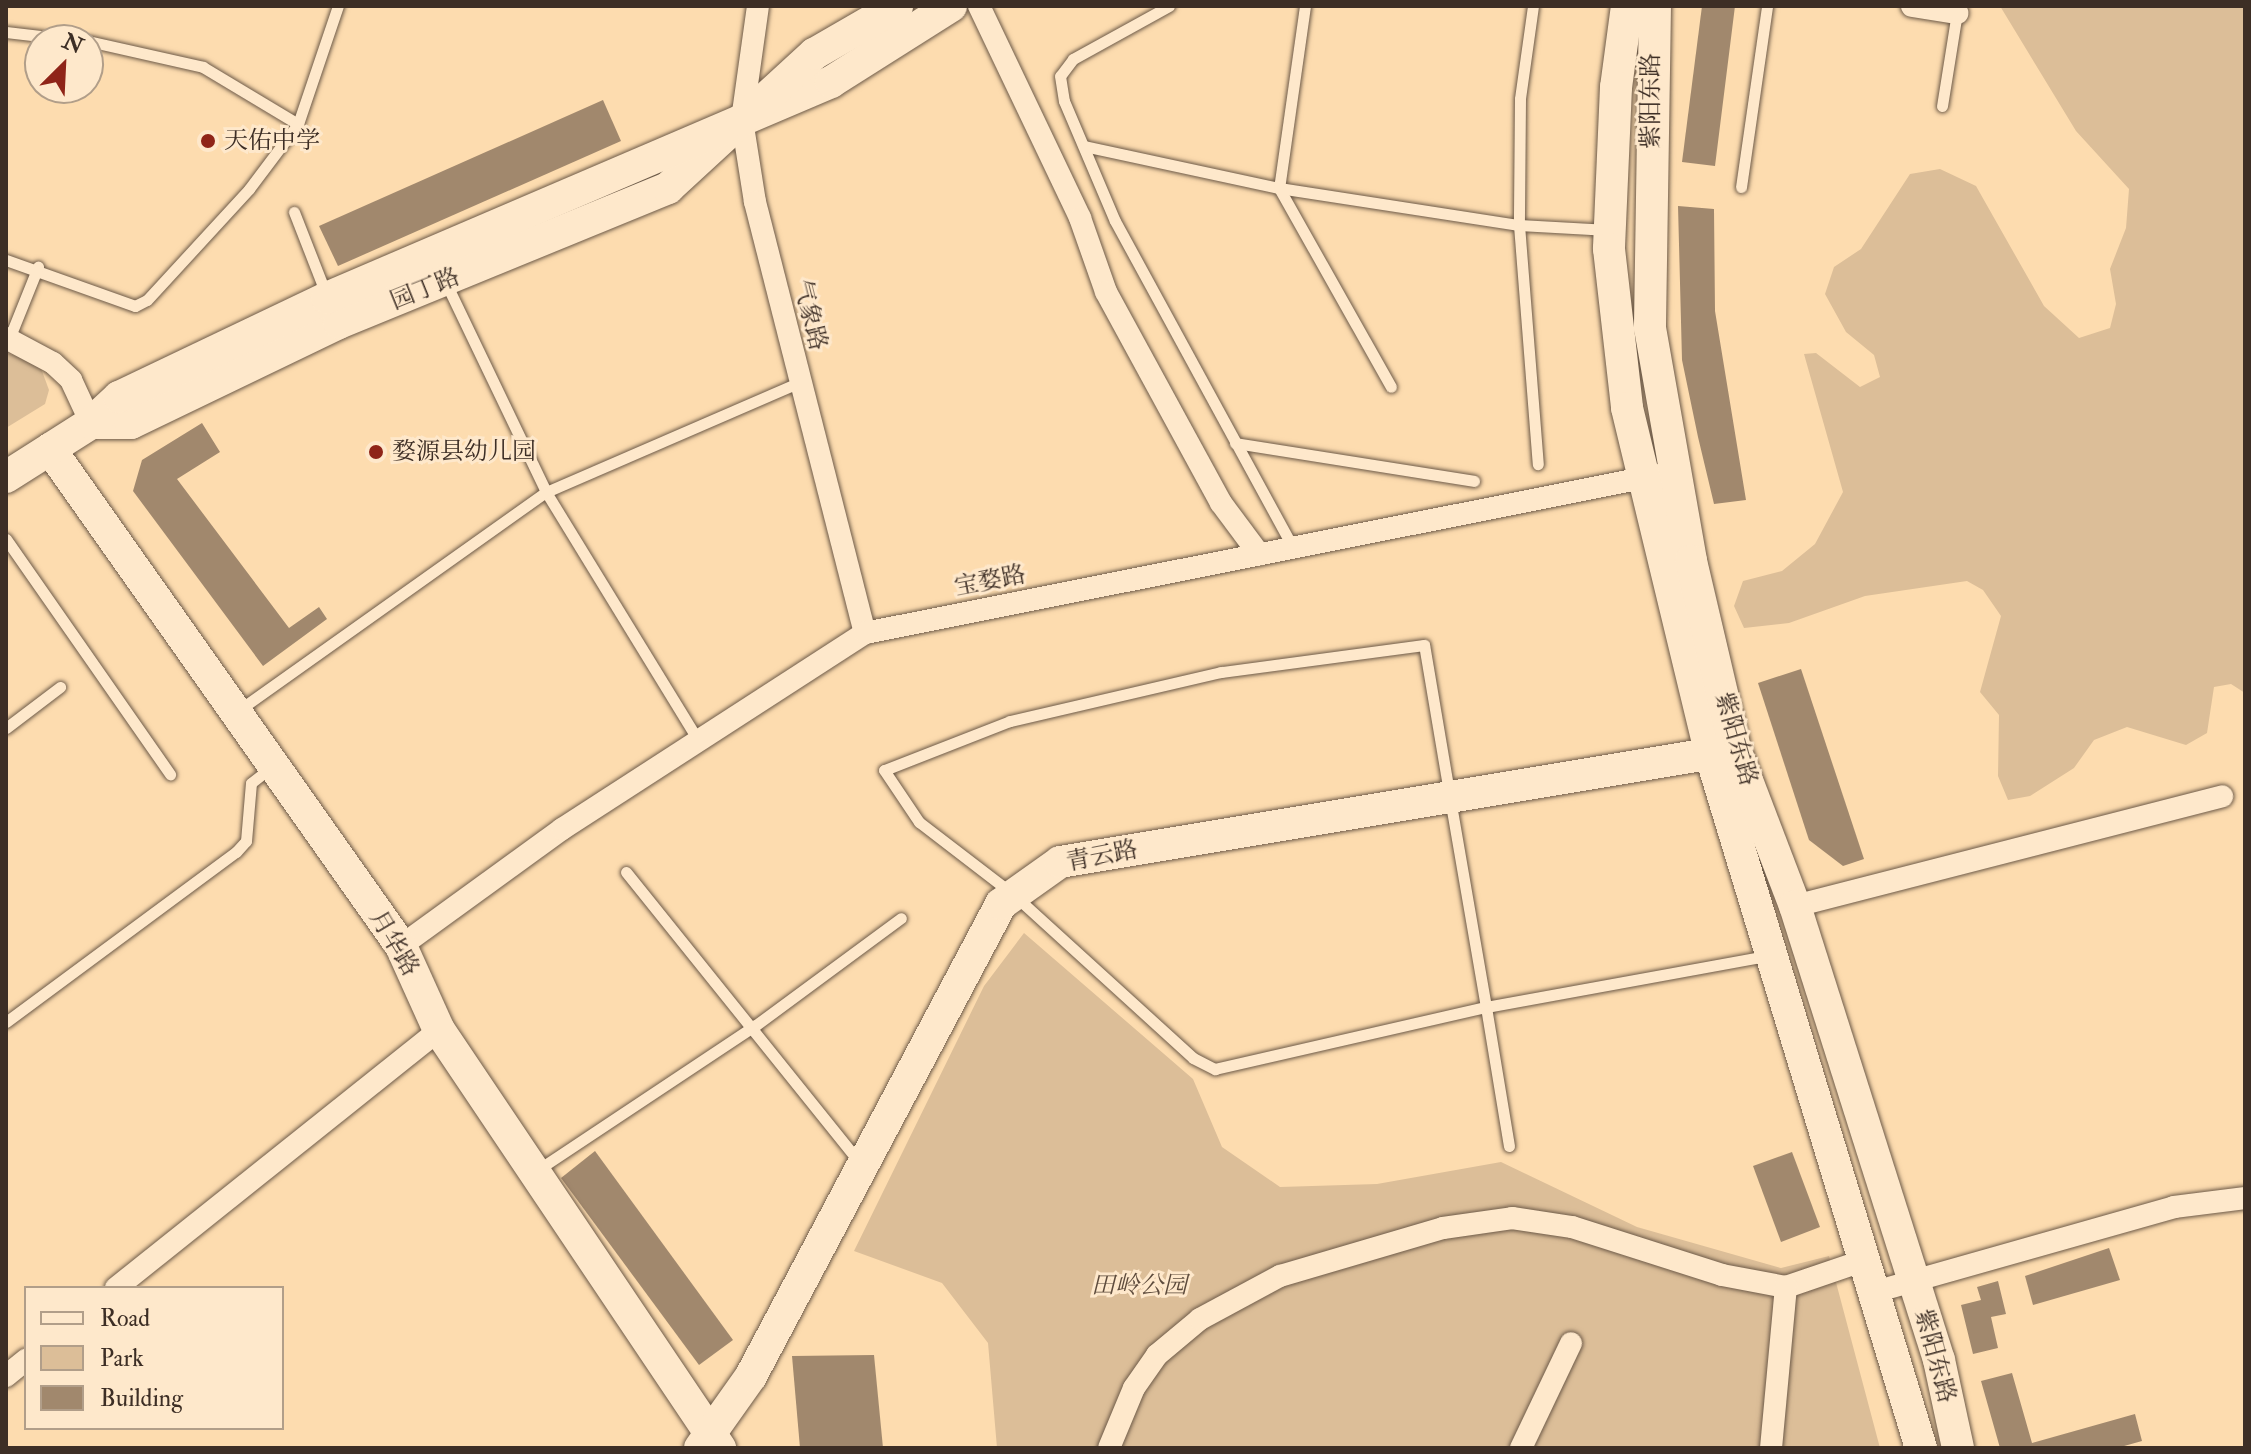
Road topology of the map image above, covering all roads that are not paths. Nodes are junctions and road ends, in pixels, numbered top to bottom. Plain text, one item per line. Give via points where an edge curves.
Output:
1 (338, 6) edge
2 (758, 6) edge
3 (897, 6) edge
4 (951, 6) edge
5 (979, 6) edge
6 (1169, 6) edge
7 (1305, 6) edge
8 (1533, 6) edge
9 (1627, 6) edge
10 (1655, 6) edge
11 (1767, 6) edge
12 (1912, 6) edge
13 (1958, 9) edge
14 (104, 45) edge
15 (1942, 106) dead end
16 (742, 120) junction
17 (298, 124) junction
18 (1084, 146) junction
19 (1741, 187) dead end
20 (1279, 188) junction
21 (294, 212) dead end
22 (1519, 225) junction
23 (1610, 230) junction
24 (6, 260) edge
25 (38, 267) junction
26 (445, 281) junction
27 (333, 311) junction
28 (8, 339) edge
29 (800, 382) junction
30 (1391, 387) dead end
31 (91, 423) junction
32 (1235, 443) junction
33 (50, 449) junction
34 (1538, 464) dead end
35 (1675, 471) junction
36 (6, 477) edge
37 (1643, 478) junction
38 (1474, 481) dead end
39 (546, 492) junction
40 (6, 539) edge
41 (1293, 547) junction
42 (1259, 554) junction
43 (865, 633) junction
44 (60, 687) dead end
45 (235, 713) junction
46 (6, 728) edge
47 (698, 740) junction
48 (1723, 752) junction
49 (273, 766) junction
50 (170, 774) dead end
51 (2222, 796) dead end
52 (1450, 798) junction
53 (626, 872) dead end
54 (1014, 895) junction
55 (1795, 906) junction
56 (901, 918) dead end
57 (401, 946) junction
58 (1774, 955) junction
59 (1486, 1007) junction
60 (6, 1022) edge
61 (756, 1025) junction
62 (439, 1030) junction
63 (1509, 1146) dead end
64 (863, 1165) junction
65 (535, 1171) junction
66 (2245, 1198) edge
67 (1868, 1259) junction
68 (1912, 1278) junction
69 (119, 1286) edge
70 (1786, 1287) junction
71 (1878, 1291) junction
72 (1571, 1343) dead end
73 (24, 1362) edge
74 (6, 1376) edge
75 (711, 1444) edge
76 (1109, 1448) edge
77 (1521, 1448) edge
78 (1771, 1448) edge
79 (1921, 1448) edge
80 (1958, 1448) edge

1 - 17 lane
2 - 16 street, 气象路
3 - 16 main road, 园丁路 via 814,54
4 - 16 main road, 园丁路 via 831,82
5 - 42 street via 1080,218 1106,292 1221,503
6 - 18 lane via 1073,59 1060,76
7 - 20 lane
8 - 22 lane via 1520,99
9 - 23 main road, 紫阳东路 via 1616,87
10 - 35 main road, 紫阳东路 via 1650,328
11 - 19 lane
12 - 13 street
13 - 15 lane
14 - 17 lane via 203,67
16 - 26 main road, 园丁路 via 668,188
16 - 27 main road, 园丁路
16 - 29 street, 气象路 via 755,202
17 - 25 lane via 249,189 135,306
18 - 20 lane
18 - 32 lane via 1115,221
20 - 22 lane
20 - 30 lane
21 - 27 lane
22 - 23 lane
22 - 34 lane
23 - 37 main road, 紫阳东路 via 1627,408
24 - 25 lane
25 - 28 lane
26 - 27 main road, 园丁路
26 - 39 lane
27 - 31 main road, 园丁路 via 119,397
28 - 31 street via 35,350 71,380
29 - 39 lane
29 - 43 street, 气象路
31 - 33 main road, 园丁路
32 - 38 lane
32 - 41 lane
33 - 36 main road, 园丁路
33 - 45 main road, 月华路
35 - 37 street, 宝婺路
35 - 48 main road, 紫阳东路
37 - 41 street, 宝婺路
37 - 48 main road, 紫阳东路
39 - 45 lane
39 - 47 lane
40 - 50 lane
41 - 42 street, 宝婺路
42 - 43 street, 宝婺路
43 - 47 street, 宝婺路
44 - 46 lane
45 - 49 main road, 月华路
47 - 57 street, 宝婺路
48 - 52 main road, 青云路
48 - 55 main road, 紫阳东路
48 - 58 main road, 紫阳东路
49 - 57 main road, 月华路
49 - 60 lane via 251,783 246,841 236,852
51 - 55 street
52 - 54 main road, 青云路 via 1060,862
52 - 54 lane via 1424,645 1221,672 1025,718 884,770 919,822
52 - 59 lane
53 - 61 lane
54 - 59 lane via 1193,1058 1215,1069
54 - 64 main road, 青云路 via 1001,904
55 - 68 main road, 紫阳东路
56 - 61 lane
57 - 62 main road, 月华路
58 - 59 lane
58 - 67 main road, 紫阳东路
59 - 63 lane
61 - 64 lane via 833,1135
61 - 65 lane
62 - 65 main road, 月华路
62 - 69 street
64 - 75 main road, 青云路
65 - 75 main road, 月华路
66 - 68 street via 2174,1207
67 - 70 street
67 - 71 main road, 紫阳东路
68 - 71 street
68 - 80 main road, 紫阳东路
70 - 76 street via 1722,1275 1572,1227 1512,1218 1443,1228 1280,1276 1200,1319 1157,1355 1134,1388
70 - 78 street
71 - 79 main road, 紫阳东路
72 - 77 street
73 - 74 street

